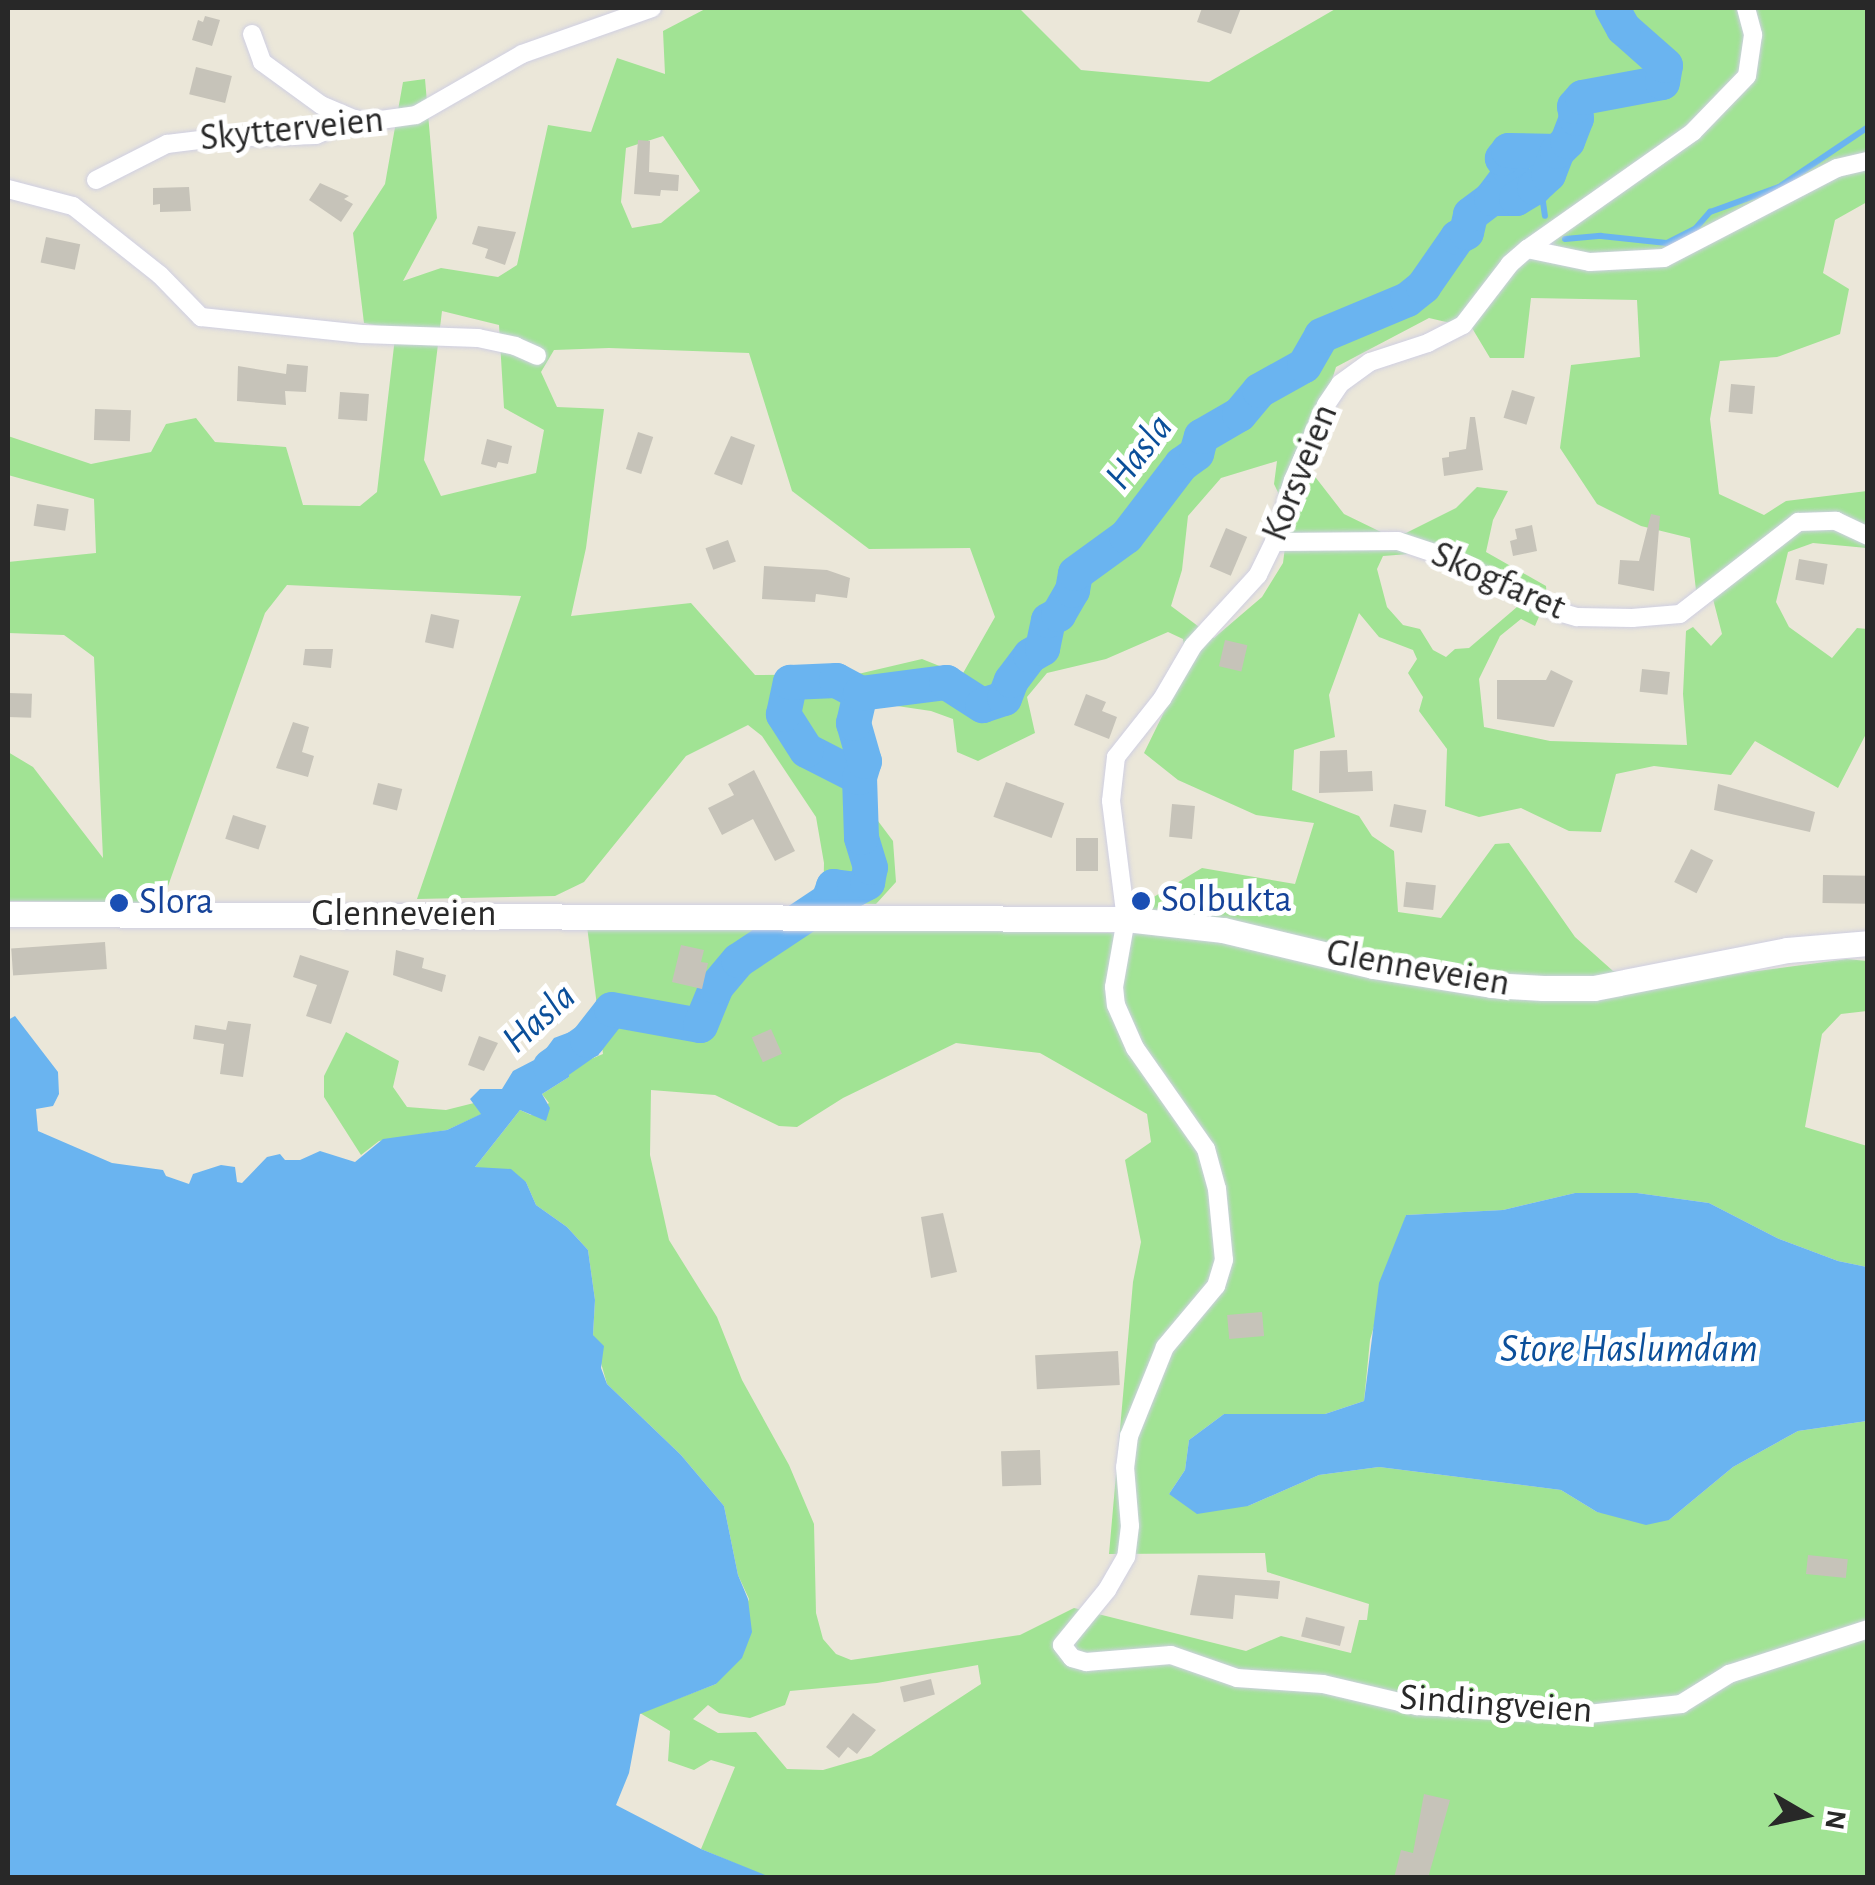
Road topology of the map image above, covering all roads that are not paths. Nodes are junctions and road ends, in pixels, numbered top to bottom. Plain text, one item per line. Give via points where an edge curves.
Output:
1 (652, 8) edge
2 (1746, 8) edge
3 (252, 34) dead end
4 (354, 119) junction
5 (1868, 160) edge
6 (96, 180) dead end
7 (8, 188) edge
8 (1527, 249) junction
9 (536, 356) dead end
10 (1868, 536) edge
11 (1274, 542) junction
12 (8, 914) edge
13 (1126, 919) junction
14 (1868, 943) edge
15 (1868, 1629) edge
16 (1062, 1645) joint

1 - 4 street, Skytterveien via 522,54 416,114
2 - 8 street, Korsveien via 1752,52 1740,86 1694,132
3 - 4 street via 262,62 320,105
4 - 6 street, Skytterveien via 316,135 167,144
5 - 8 street via 1837,168 1664,258 1590,262
7 - 9 street via 66,202 201,316 362,334 478,338
8 - 11 street, Korsveien via 1463,325 1370,362 1340,384 1293,480
10 - 11 street, Skogfaret via 1836,521 1798,522 1680,614 1632,618 1559,612 1398,540
11 - 13 street, Korsveien via 1258,574 1193,646 1116,758 1111,800
12 - 13 main road, Glenneveien
13 - 14 main road, Glenneveien via 1223,930 1392,969 1544,988 1594,988 1787,950
13 - 16 street, Korsveien via 1114,987 1118,1012 1135,1048 1206,1149 1224,1260 1216,1286 1165,1346 1130,1436 1126,1557
15 - 16 street, Sindingveien via 1729,1674 1681,1704 1588,1714 1416,1706 1323,1684 1237,1678 1170,1655 1086,1662

